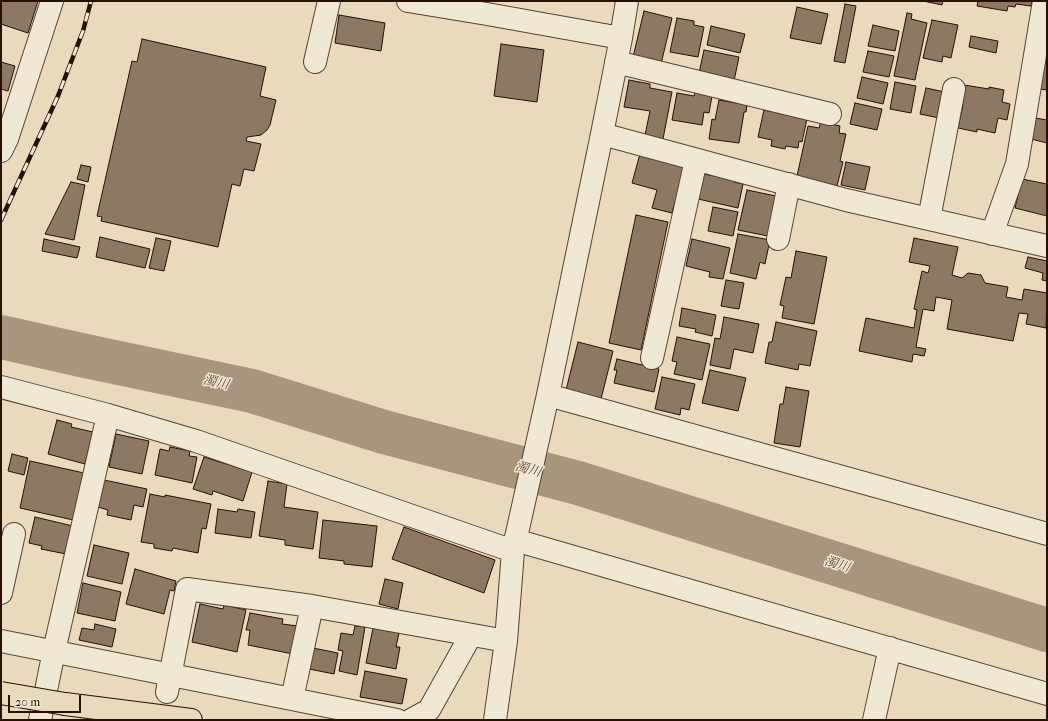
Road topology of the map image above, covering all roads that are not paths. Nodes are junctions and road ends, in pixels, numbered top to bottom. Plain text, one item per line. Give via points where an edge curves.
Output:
1 (52, 1) edge
2 (329, 1) edge
3 (408, 1) edge
4 (627, 1) edge
5 (1044, 1) edge
6 (621, 38) junction
7 (315, 62) dead end
8 (616, 62) junction
9 (954, 89) dead end
10 (830, 114) dead end
11 (602, 134) junction
12 (1, 151) edge
13 (696, 160) junction
14 (789, 184) junction
15 (929, 219) junction
16 (992, 234) junction
17 (778, 239) dead end
18 (1047, 246) edge
19 (652, 358) dead end
20 (1, 387) edge
21 (548, 396) junction
22 (108, 415) junction
23 (14, 534) dead end
24 (1047, 534) edge
25 (515, 538) junction
26 (1, 593) edge
27 (312, 606) junction
28 (471, 635) junction
29 (1, 641) edge
30 (506, 641) junction
31 (890, 648) junction
32 (54, 651) junction
33 (168, 683) junction
34 (1, 693) edge
35 (1047, 694) edge
36 (292, 699) junction
37 (40, 720) edge
38 (191, 720) edge
39 (396, 720) edge
40 (411, 720) edge
41 (495, 720) edge
42 (874, 720) edge

1 - 12 street
2 - 7 street
3 - 6 street
4 - 6 street
5 - 16 street via 1017,164
6 - 8 street
8 - 10 street
8 - 11 street
9 - 15 street
11 - 13 street
11 - 21 street
13 - 14 street
13 - 19 street
14 - 15 street
14 - 17 street
15 - 16 street
16 - 18 street
20 - 22 street
21 - 24 street
21 - 25 street
22 - 25 street
22 - 32 street
23 - 26 street
25 - 30 street
25 - 31 street
27 - 28 street
27 - 33 street via 187,589
27 - 36 street
28 - 30 street
28 - 40 street via 429,710
29 - 32 street
30 - 41 street
31 - 35 street
31 - 42 street
32 - 33 street
32 - 37 street
33 - 36 street
34 - 38 highway, bridge
36 - 39 street

